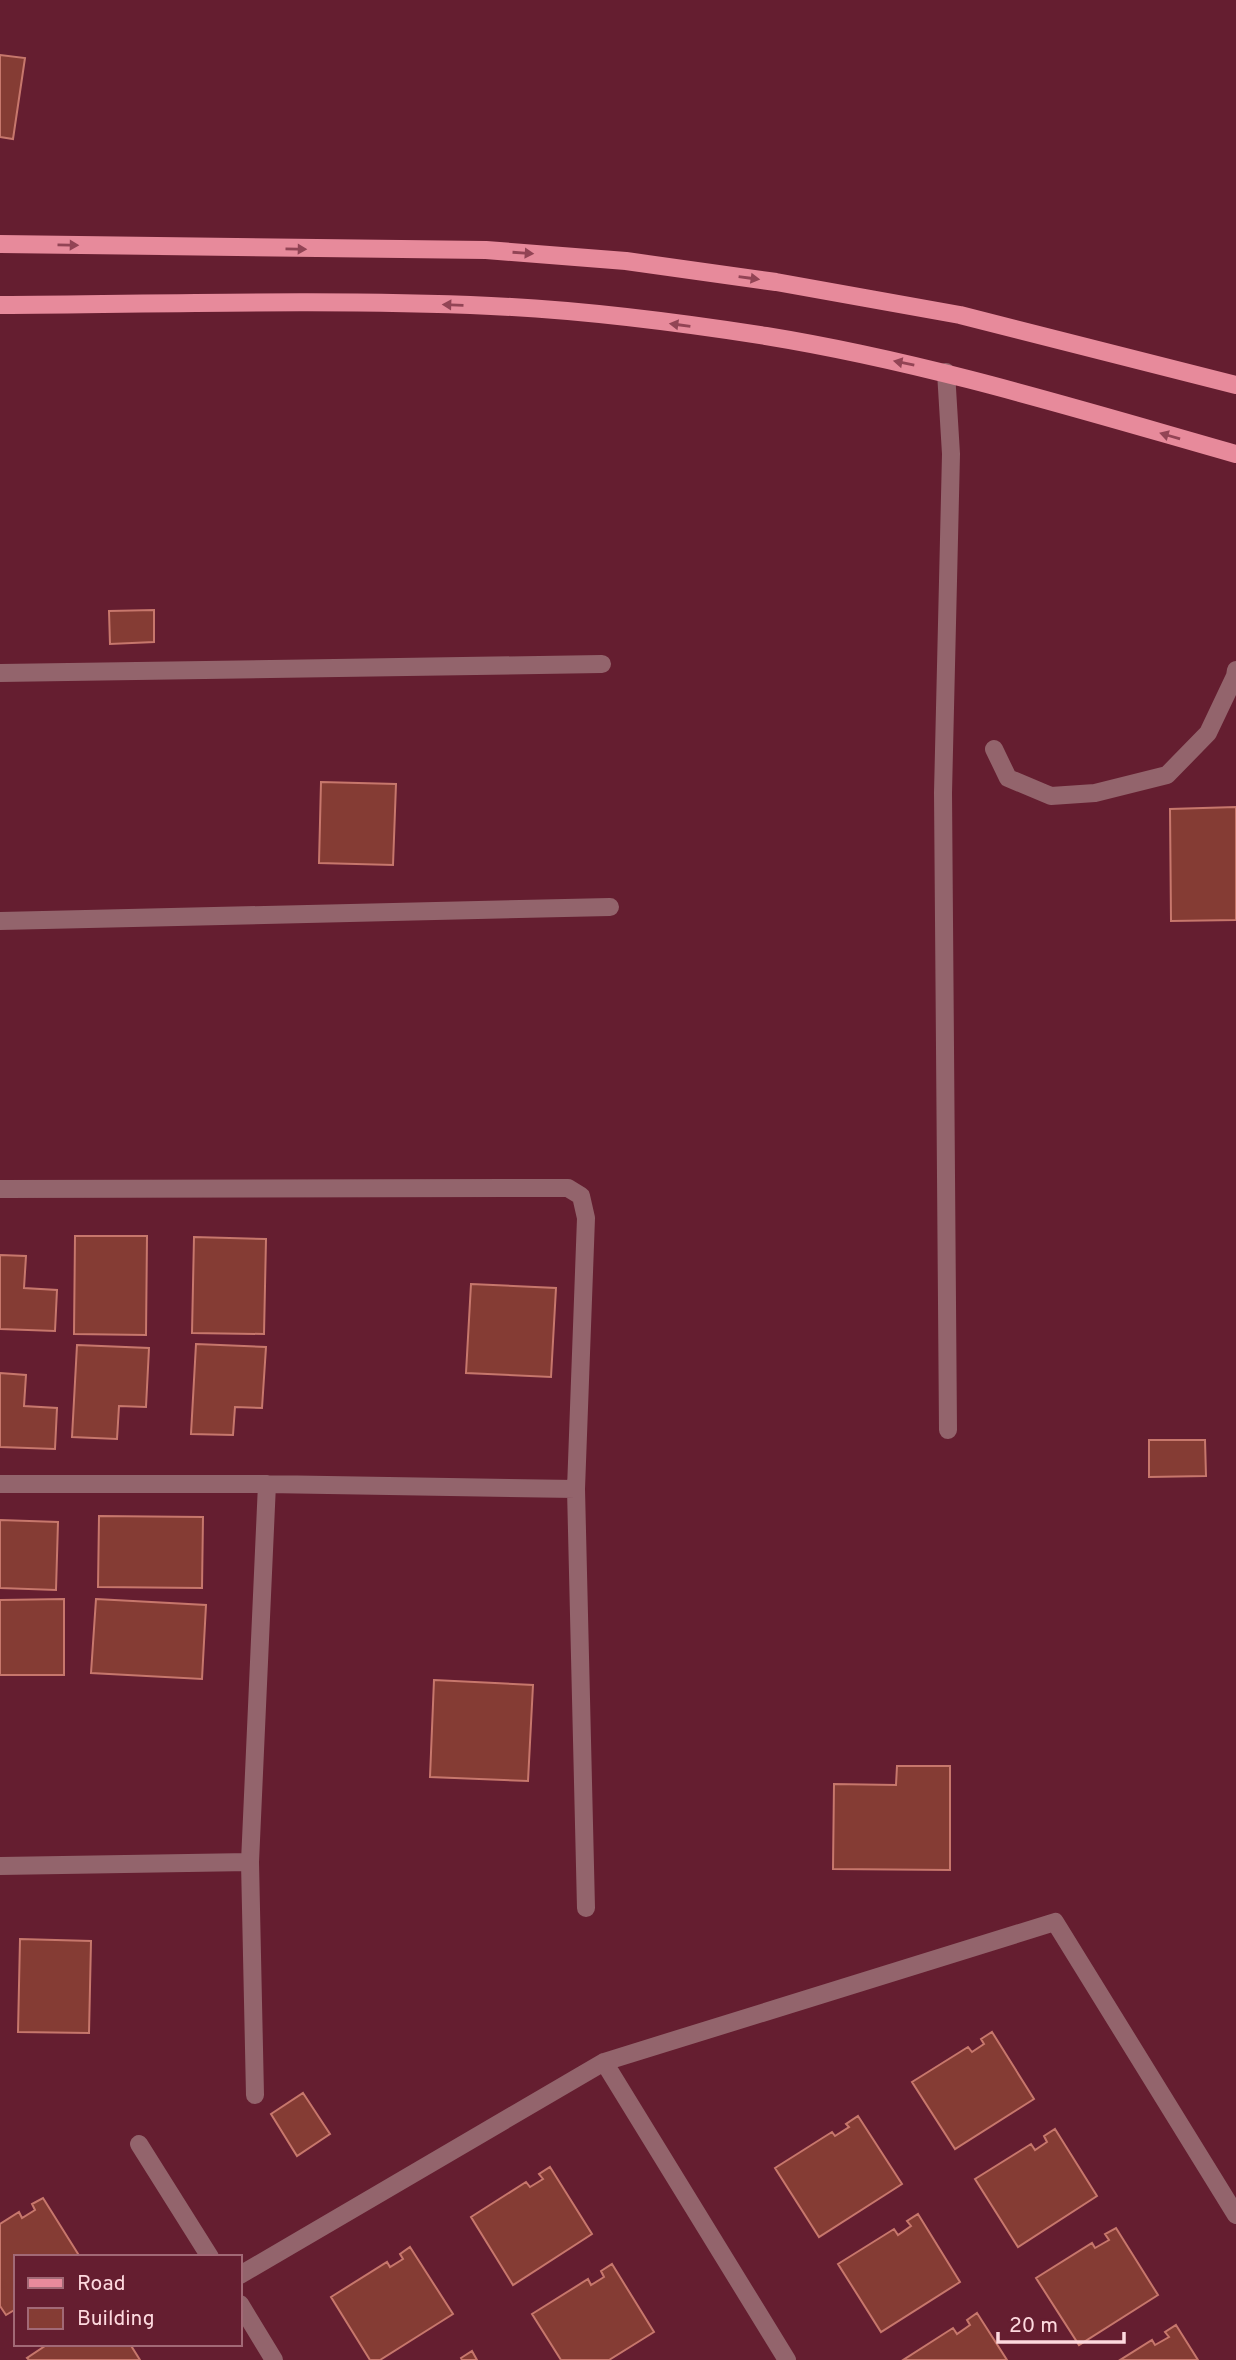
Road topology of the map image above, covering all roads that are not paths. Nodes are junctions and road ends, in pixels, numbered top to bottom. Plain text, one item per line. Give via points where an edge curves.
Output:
1 (0, 244) edge
2 (0, 304) edge
3 (946, 372) junction
4 (1236, 385) edge
5 (1236, 454) edge
6 (602, 664) dead end
7 (1236, 670) edge
8 (0, 673) edge
9 (994, 749) dead end
10 (610, 907) dead end
11 (0, 921) edge
12 (0, 1189) edge
13 (948, 1430) dead end
14 (0, 1484) edge
15 (267, 1484) junction
16 (576, 1489) junction
17 (250, 1862) junction
18 (0, 1866) edge
19 (586, 1908) dead end
20 (604, 2063) junction
21 (255, 2095) dead end
22 (139, 2144) dead end
23 (1236, 2215) edge
24 (209, 2255) edge
25 (242, 2274) edge
26 (242, 2307) edge
27 (274, 2360) edge
28 (787, 2360) edge

1 -> 4 main road via 486,250 626,261 960,315
3 -> 2 main road via 767,337 494,306
5 -> 3 main road
3 - 13 street via 951,454 943,793
6 - 8 street
7 - 9 street via 1208,733 1167,775 1095,793 1051,796 1008,778
10 - 11 street
12 - 16 street via 568,1188 581,1196 586,1218
14 - 15 street
15 - 16 street
15 - 17 street
16 - 19 street
17 - 18 street
17 - 21 street
20 - 23 street via 1055,1922
20 - 25 street
20 - 28 street
22 - 24 street
26 - 27 street

